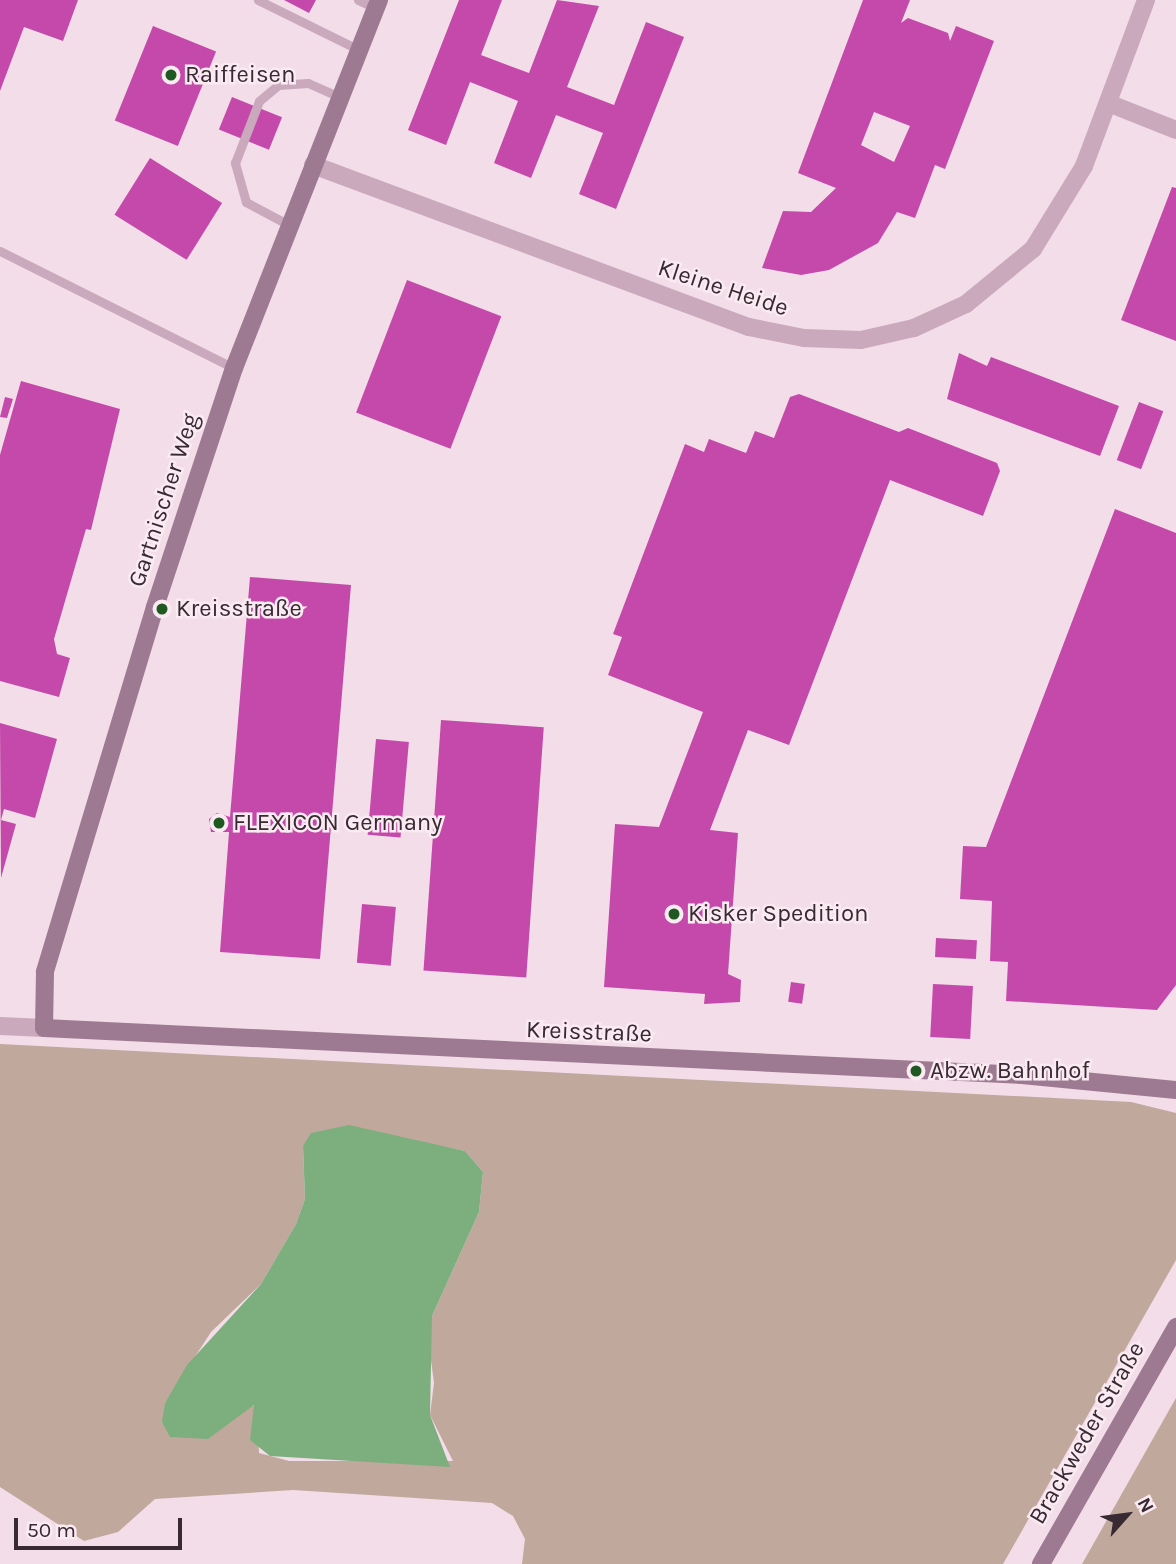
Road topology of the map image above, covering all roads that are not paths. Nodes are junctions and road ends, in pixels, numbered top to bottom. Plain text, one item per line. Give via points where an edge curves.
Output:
1 (258, 0) edge
2 (358, 0) edge
3 (1146, 0) edge
4 (377, 4) edge
5 (359, 50) junction
6 (340, 96) junction
7 (1108, 103) junction
8 (1176, 130) edge
9 (313, 165) junction
10 (289, 225) junction
11 (0, 251) edge
12 (234, 368) junction
13 (0, 1026) edge
14 (44, 1028) junction
15 (1176, 1090) edge
16 (1176, 1327) edge
17 (1041, 1564) edge

1 - 5 lane
2 - 4 lane
3 - 7 street, Kleine Heide
4 - 5 street, Gartnischer Weg
5 - 6 street, Gartnischer Weg
6 - 9 street, Gartnischer Weg
6 - 10 lane via 307,83 278,85 259,101 239,150 234,163 246,201
7 - 8 street
7 - 9 street, Kleine Heide via 1084,166 1022,262 966,304 914,328 861,340 804,338 749,327
9 - 10 street, Gartnischer Weg
10 - 12 street, Gartnischer Weg
11 - 12 lane
12 - 14 street, Gartnischer Weg via 127,694 45,972
13 - 14 street, Kreisstraße
14 - 15 street, Kreisstraße via 1022,1075
16 - 17 street, Brackweder Straße

